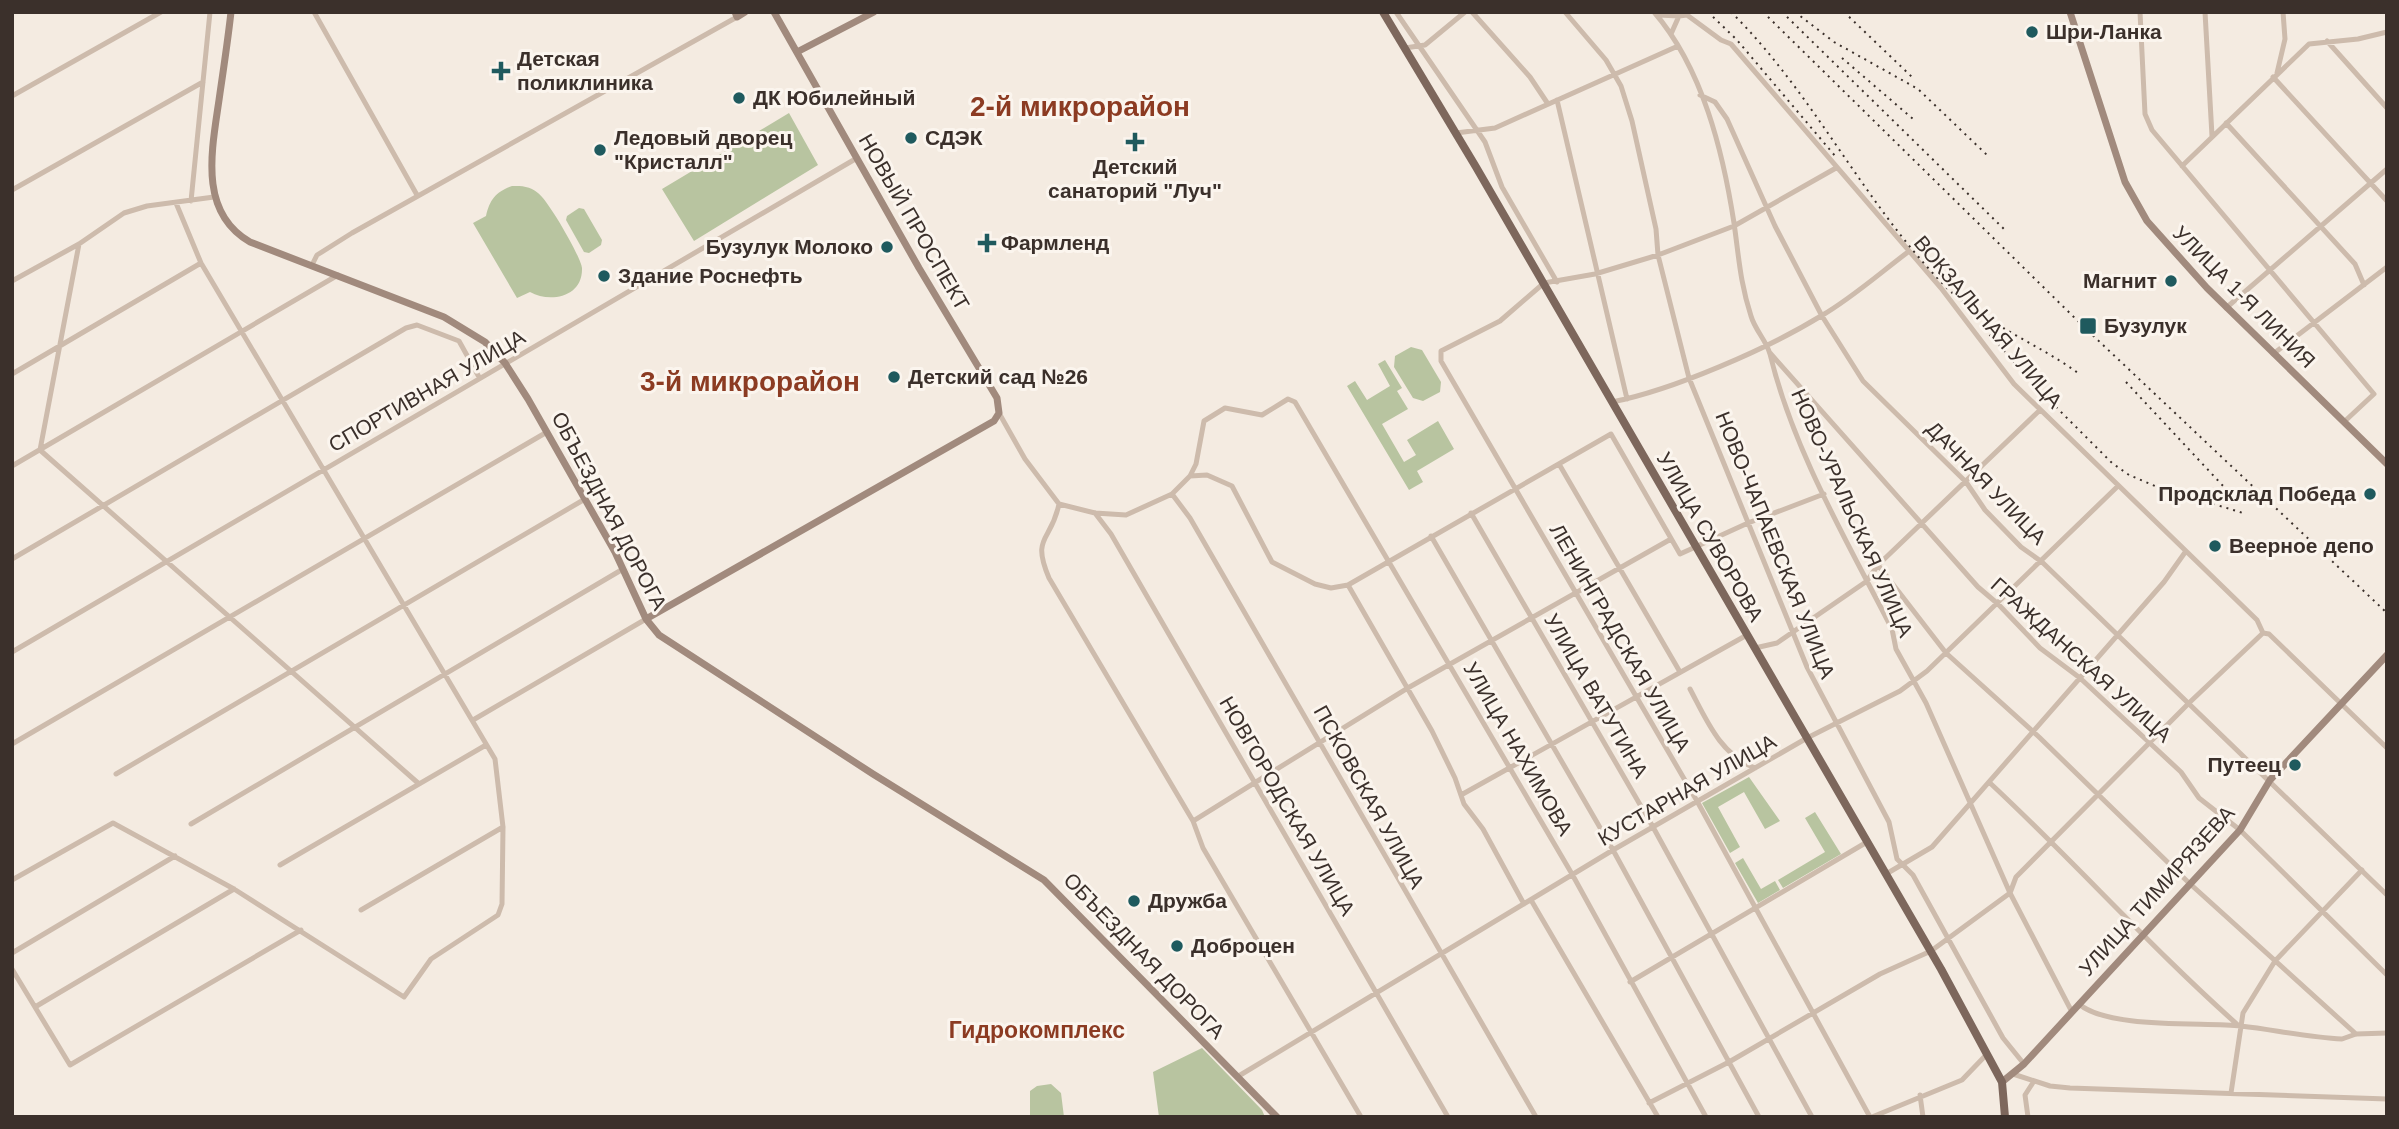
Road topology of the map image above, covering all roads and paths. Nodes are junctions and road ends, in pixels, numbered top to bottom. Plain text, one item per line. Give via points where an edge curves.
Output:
1 (161, 12) edge
2 (210, 12) edge
3 (231, 12) edge
4 (314, 12) edge
5 (746, 12) edge
6 (774, 12) edge
7 (874, 12) edge
8 (1383, 12) edge
9 (1396, 12) edge
10 (1465, 12) edge
11 (1472, 12) edge
12 (1565, 12) edge
13 (2070, 12) edge
14 (2140, 12) edge
15 (2205, 12) edge
16 (2283, 12) edge
17 (736, 14) edge
18 (1656, 14) edge
19 (1686, 14) edge
20 (1679, 16) junction
21 (2387, 32) edge
22 (1671, 34) junction
23 (2327, 41) junction
24 (1418, 46) junction
25 (1678, 46) junction
26 (1405, 48) junction
27 (797, 52) junction
28 (1615, 75) junction
29 (2275, 75) junction
30 (203, 82) junction
31 (1700, 95) junction
32 (12, 96) edge
33 (1556, 100) junction
34 (1548, 104) junction
35 (2387, 108) edge
36 (2226, 123) junction
37 (1475, 130) junction
38 (1456, 134) junction
39 (2212, 136) junction
40 (857, 158) junction
41 (2181, 165) junction
42 (1836, 168) junction
43 (2387, 169) edge
44 (2371, 182) junction
45 (12, 190) edge
46 (417, 195) junction
47 (215, 197) junction
48 (191, 201) junction
49 (2387, 201) edge
50 (176, 203) junction
51 (1767, 209) junction
52 (1734, 226) junction
53 (2320, 226) junction
54 (79, 244) junction
55 (1908, 252) junction
56 (1658, 255) junction
57 (201, 263) junction
58 (312, 265) junction
59 (2387, 267) edge
60 (2271, 268) junction
61 (1595, 274) junction
62 (338, 275) junction
63 (12, 281) edge
64 (1557, 282) junction
65 (1544, 284) junction
66 (2364, 285) junction
67 (2226, 307) junction
68 (1822, 316) junction
69 (2315, 321) junction
70 (244, 332) junction
71 (1766, 344) junction
72 (59, 348) junction
73 (1770, 353) junction
74 (2273, 354) junction
75 (505, 363) junction
76 (12, 374) edge
77 (479, 376) junction
78 (1689, 378) junction
79 (1627, 399) junction
80 (284, 402) junction
81 (1612, 402) junction
82 (2040, 410) junction
83 (999, 413) junction
84 (2345, 421) junction
85 (547, 432) junction
86 (40, 450) junction
87 (1559, 464) junction
88 (2387, 464) edge
89 (12, 466) edge
90 (323, 470) junction
91 (1190, 477) junction
92 (1966, 482) junction
93 (2118, 486) junction
94 (1515, 488) junction
95 (1172, 494) junction
96 (1824, 494) junction
97 (585, 499) junction
98 (1059, 504) junction
99 (103, 507) junction
100 (1095, 513) junction
101 (1471, 513) junction
102 (1748, 523) junction
103 (1921, 526) junction
104 (1431, 536) junction
105 (365, 538) junction
106 (1671, 539) junction
107 (1696, 546) junction
108 (2186, 551) junction
109 (12, 559) edge
110 (166, 561) junction
111 (1390, 561) junction
112 (2042, 562) junction
113 (1878, 565) junction
114 (1619, 568) junction
115 (623, 569) junction
116 (1867, 581) junction
117 (1348, 584) junction
118 (1576, 592) junction
119 (1998, 604) junction
120 (405, 606) junction
121 (228, 617) junction
122 (1533, 617) junction
123 (646, 619) junction
124 (1793, 632) junction
125 (2118, 633) junction
126 (2263, 633) junction
127 (1747, 635) junction
128 (1491, 640) junction
129 (1755, 648) junction
130 (12, 652) edge
131 (1945, 653) junction
132 (2387, 655) edge
133 (1450, 663) junction
134 (292, 672) junction
135 (1680, 672) junction
136 (444, 674) junction
137 (2080, 678) junction
138 (1913, 681) junction
139 (1406, 689) junction
140 (1690, 689) dead end
141 (1636, 696) junction
142 (2190, 702) junction
143 (2343, 703) junction
144 (473, 720) junction
145 (1591, 721) junction
146 (1834, 723) junction
147 (353, 726) junction
148 (2034, 732) junction
149 (1807, 738) junction
150 (2149, 742) junction
151 (1320, 743) junction
152 (12, 744) edge
153 (486, 744) junction
154 (1551, 744) junction
155 (2387, 748) edge
156 (1511, 768) junction
157 (1755, 768) junction
158 (116, 774) dead end
159 (2270, 780) junction
160 (1256, 782) junction
161 (418, 783) junction
162 (1990, 783) junction
163 (2099, 793) junction
164 (1461, 795) junction
165 (1697, 801) junction
166 (1971, 805) junction
167 (1193, 821) junction
168 (191, 824) dead end
169 (503, 827) junction
170 (1653, 827) junction
171 (2240, 830) junction
172 (2052, 840) junction
173 (1867, 842) junction
174 (1613, 850) junction
175 (175, 856) junction
176 (281, 865) dead end
177 (1901, 865) junction
178 (2362, 870) junction
179 (1573, 874) junction
180 (1886, 874) junction
181 (12, 880) edge
182 (2189, 883) junction
183 (234, 889) junction
184 (2010, 893) junction
185 (2387, 895) edge
186 (1531, 900) junction
187 (1524, 904) junction
188 (361, 910) dead end
189 (1756, 910) junction
190 (2324, 911) junction
191 (301, 930) junction
192 (2143, 932) junction
193 (1711, 935) junction
194 (1948, 938) junction
195 (1931, 951) junction
196 (12, 953) edge
197 (1441, 955) junction
198 (1671, 958) junction
199 (2274, 961) junction
200 (12, 969) edge
201 (2387, 975) edge
202 (1630, 982) junction
203 (1376, 993) junction
204 (2079, 1004) junction
205 (35, 1007) junction
206 (2072, 1012) junction
207 (1811, 1013) junction
208 (2239, 1026) junction
209 (1311, 1031) junction
210 (2387, 1033) edge
211 (2356, 1034) junction
212 (1770, 1039) junction
213 (1987, 1054) junction
214 (1729, 1062) junction
215 (2024, 1064) junction
216 (2012, 1074) junction
217 (1237, 1077) junction
218 (2034, 1081) junction
219 (2002, 1082) junction
220 (1687, 1085) junction
221 (2231, 1093) junction
222 (1920, 1095) junction
223 (2387, 1099) edge
224 (1649, 1103) junction
225 (1277, 1117) edge
226 (1361, 1117) edge
227 (1448, 1117) edge
228 (1536, 1117) edge
229 (1658, 1117) edge
230 (1706, 1117) edge
231 (1759, 1117) edge
232 (1812, 1117) edge
233 (1871, 1117) edge
234 (1923, 1117) edge
235 (2005, 1117) edge
236 (2028, 1117) edge

1 - 32 street
2 - 30 street
3 - 47 main road, ОБЪЕЗДНАЯ ДОРОГА via 213,138
4 - 46 street
5 - 17 main road
6 - 27 main road, НОВЫЙ ПРОСПЕКТ
7 - 27 main road
8 - 26 main road, УЛИЦА СУВОРОВА
9 - 24 street
10 - 24 street
11 - 34 street
12 - 28 street, НОВО-ЧАПАЕВСКАЯ УЛИЦА
13 - 67 main road, УЛИЦА 1-Я ЛИНИЯ via 2130,191 2159,238
14 - 41 street via 2145,114 2152,130
15 - 39 street
16 - 29 street via 2285,39
17 - 46 street via 446,183
18 - 20 street, ВОКЗАЛЬНАЯ УЛИЦА
18 - 22 street, НОВО-УРАЛЬСКАЯ УЛИЦА
19 - 20 street, ВОКЗАЛЬНАЯ УЛИЦА
19 - 42 street, ВОКЗАЛЬНАЯ УЛИЦА via 1731,44
20 - 22 street
21 - 23 street
22 - 25 street, НОВО-УРАЛЬСКАЯ УЛИЦА
23 - 29 street via 2309,44
23 - 35 street
24 - 26 street
24 - 37 street
25 - 28 street
25 - 31 street, НОВО-УРАЛЬСКАЯ УЛИЦА
26 - 38 main road, УЛИЦА СУВОРОВА
27 - 40 main road, НОВЫЙ ПРОСПЕКТ
28 - 33 street
28 - 56 street, НОВО-ЧАПАЕВСКАЯ УЛИЦА via 1632,121
29 - 36 street
29 - 44 street
30 - 45 street
30 - 48 street
31 - 51 street, ДАЧНАЯ УЛИЦА via 1715,102 1727,119
31 - 52 street, НОВО-УРАЛЬСКАЯ УЛИЦА via 1721,153
33 - 34 street
33 - 61 street
34 - 37 street via 1495,128
36 - 39 street
36 - 53 street
37 - 38 street
37 - 64 street
38 - 65 main road, УЛИЦА СУВОРОВА
39 - 41 street
40 - 75 street, СПОРТИВНАЯ УЛИЦА
40 - 83 main road, НОВЫЙ ПРОСПЕКТ via 997,398
41 - 60 street
42 - 51 street
42 - 55 street, ВОКЗАЛЬНАЯ УЛИЦА
43 - 44 street
44 - 49 street
44 - 53 street
46 - 58 street via 323,251
47 - 48 street
47 - 58 main road, ОБЪЕЗДНАЯ ДОРОГА via 223,219 241,237
48 - 50 street
50 - 54 street via 124,213
50 - 57 street
51 - 52 street
51 - 68 street, ДАЧНАЯ УЛИЦА
52 - 56 street
52 - 71 street, НОВО-УРАЛЬСКАЯ УЛИЦА via 1737,269 1752,320
53 - 60 street
53 - 66 street via 2355,264
54 - 63 street
54 - 72 street
55 - 68 street
55 - 82 street, ВОКЗАЛЬНАЯ УЛИЦА
56 - 61 street
56 - 78 street, НОВО-ЧАПАЕВСКАЯ УЛИЦА
57 - 70 street
57 - 72 street
58 - 62 main road, ОБЪЕЗДНАЯ ДОРОГА
59 - 66 street
60 - 67 street
60 - 69 street
61 - 64 street
61 - 79 street
62 - 70 street
62 - 75 main road, ОБЪЕЗДНАЯ ДОРОГА via 457,323
64 - 65 street
65 - 81 main road, УЛИЦА СУВОРОВА
65 - 94 street, ЛЕНИНГРАДСКАЯ УЛИЦА via 1500,321 1441,351 1441,361
66 - 69 street
67 - 74 main road, УЛИЦА 1-Я ЛИНИЯ
68 - 71 street
68 - 92 street, ДАЧНАЯ УЛИЦА via 1863,382
69 - 74 street
69 - 84 street via 2374,394
70 - 80 street
70 - 86 street
71 - 73 street, НОВО-УРАЛЬСКАЯ УЛИЦА
71 - 78 street
72 - 76 street
72 - 86 street
73 - 96 street, НОВО-УРАЛЬСКАЯ УЛИЦА via 1786,412
73 - 103 street, ГРАЖДАНСКАЯ УЛИЦА
74 - 84 main road, УЛИЦА 1-Я ЛИНИЯ
75 - 77 street, СПОРТИВНАЯ УЛИЦА
75 - 85 main road, ОБЪЕЗДНАЯ ДОРОГА
77 - 80 street via 459,341 417,325
77 - 90 street, СПОРТИВНАЯ УЛИЦА
78 - 79 street
78 - 102 street, НОВО-ЧАПАЕВСКАЯ УЛИЦА
79 - 81 street
80 - 90 street
80 - 99 street
81 - 107 main road, УЛИЦА СУВОРОВА
82 - 92 street
82 - 93 street, ВОКЗАЛЬНАЯ УЛИЦА
83 - 98 street via 1025,459
83 - 123 main road via 994,421
84 - 88 main road, УЛИЦА 1-Я ЛИНИЯ
85 - 97 main road, ОБЪЕЗДНАЯ ДОРОГА
85 - 105 street
86 - 89 street
86 - 99 street
87 - 94 street
87 - 106 street via 1611,434
87 - 114 street
90 - 105 street
90 - 110 street, СПОРТИВНАЯ УЛИЦА
91 - 95 street
91 - 111 street, УЛИЦА НАХИМОВА via 1204,421 1226,408 1262,415 1288,399 1295,402
91 - 117 street via 1207,475 1232,486 1272,562 1331,589
92 - 103 street
92 - 112 street, ДАЧНАЯ УЛИЦА via 1985,510
93 - 108 street, ВОКЗАЛЬНАЯ УЛИЦА
93 - 112 street, КУСТАРНАЯ УЛИЦА
94 - 101 street
94 - 118 street, ЛЕНИНГРАДСКАЯ УЛИЦА
95 - 100 street via 1126,515
95 - 151 street, ПСКОВСКАЯ УЛИЦА
96 - 102 street
96 - 116 street, НОВО-УРАЛЬСКАЯ УЛИЦА
97 - 115 main road, ОБЪЕЗДНАЯ ДОРОГА
97 - 120 street
98 - 100 street
98 - 167 street via 1039,556
99 - 109 street
99 - 110 street
100 - 160 street, НОВГОРОДСКАЯ УЛИЦА
101 - 104 street
101 - 122 street, УЛИЦА ВАТУТИНА
102 - 107 street
102 - 124 street, НОВО-ЧАПАЕВСКАЯ УЛИЦА
103 - 113 street
103 - 119 street, ГРАЖДАНСКАЯ УЛИЦА
104 - 111 street
104 - 128 street
105 - 120 street
105 - 121 street
106 - 107 street via 1680,554
106 - 114 street
107 - 127 main road, УЛИЦА СУВОРОВА
108 - 125 street
108 - 126 street, ВОКЗАЛЬНАЯ УЛИЦА via 2257,620
110 - 121 street
110 - 130 street, СПОРТИВНАЯ УЛИЦА
111 - 117 street
111 - 133 street, УЛИЦА НАХИМОВА
112 - 119 street, КУСТАРНАЯ УЛИЦА
112 - 125 street, ДАЧНАЯ УЛИЦА
113 - 116 street
113 - 131 street
114 - 118 street
114 - 135 street
115 - 123 main road, ОБЪЕЗДНАЯ ДОРОГА
115 - 136 street
116 - 124 street
116 - 138 street, НОВО-УРАЛЬСКАЯ УЛИЦА
117 - 139 street
118 - 122 street
118 - 141 street, ЛЕНИНГРАДСКАЯ УЛИЦА
119 - 131 street, КУСТАРНАЯ УЛИЦА
119 - 137 street, ГРАЖДАНСКАЯ УЛИЦА via 2040,648
120 - 134 street
120 - 136 street
121 - 134 street
121 - 152 street
122 - 128 street
122 - 145 street, УЛИЦА ВАТУТИНА
123 - 144 street
123 - 217 main road, ОБЪЕЗДНАЯ ДОРОГА via 684,653 1044,880
124 - 129 street via 1777,643
124 - 146 street, НОВО-ЧАПАЕВСКАЯ УЛИЦА
125 - 137 street
125 - 142 street, ДАЧНАЯ УЛИЦА
126 - 142 street
126 - 143 street, ВОКЗАЛЬНАЯ УЛИЦА
127 - 129 main road, УЛИЦА СУВОРОВА
127 - 135 street
128 - 133 street
128 - 154 street
129 - 149 main road, УЛИЦА СУВОРОВА
131 - 138 street, КУСТАРНАЯ УЛИЦА
131 - 148 street
132 - 143 main road, УЛИЦА ТИМИРЯЗЕВА
133 - 139 street
133 - 156 street, УЛИЦА НАХИМОВА
134 - 147 street
134 - 158 street
135 - 141 street
136 - 144 street
136 - 147 street
137 - 148 street
137 - 150 street, ГРАЖДАНСКАЯ УЛИЦА
138 - 146 street, КУСТАРНАЯ УЛИЦА
138 - 166 street, НОВО-УРАЛЬСКАЯ УЛИЦА
139 - 151 street
139 - 164 street via 1433,732
140 - 157 street via 1724,749 1738,762
141 - 145 street
141 - 165 street, ЛЕНИНГРАДСКАЯ УЛИЦА
142 - 150 street
142 - 159 street, ДАЧНАЯ УЛИЦА
143 - 155 street, ВОКЗАЛЬНАЯ УЛИЦА
143 - 159 main road, УЛИЦА ТИМИРЯЗЕВА
144 - 153 street
145 - 154 street
145 - 170 street, УЛИЦА ВАТУТИНА
146 - 149 street, КУСТАРНАЯ УЛИЦА
146 - 177 street, НОВО-ЧАПАЕВСКАЯ УЛИЦА via 1889,822
147 - 161 street
147 - 168 street
148 - 162 street
148 - 163 street
149 - 157 street, КУСТАРНАЯ УЛИЦА
149 - 173 main road, УЛИЦА СУВОРОВА
150 - 163 street
150 - 171 street, ГРАЖДАНСКАЯ УЛИЦА via 2181,772 2199,798
151 - 160 street
151 - 197 street, ПСКОВСКАЯ УЛИЦА
153 - 161 street
153 - 169 street via 495,759
154 - 156 street
154 - 174 street
156 - 164 street
156 - 179 street, УЛИЦА НАХИМОВА
157 - 165 street, КУСТАРНАЯ УЛИЦА
159 - 171 main road, УЛИЦА ТИМИРЯЗЕВА
159 - 178 street, ДАЧНАЯ УЛИЦА
160 - 167 street
160 - 203 street, НОВГОРОДСКАЯ УЛИЦА
161 - 176 street
162 - 166 street
162 - 172 street
163 - 172 street
163 - 182 street
164 - 187 street
165 - 170 street, КУСТАРНАЯ УЛИЦА
165 - 189 street, ЛЕНИНГРАДСКАЯ УЛИЦА
166 - 177 street via 1932,847
166 - 184 street, НОВО-УРАЛЬСКАЯ УЛИЦА
167 - 209 street via 1203,848
169 - 188 street
169 - 191 street via 498,915 422,967 404,997
170 - 174 street, КУСТАРНАЯ УЛИЦА
170 - 193 street, УЛИЦА ВАТУТИНА
171 - 182 main road, УЛИЦА ТИМИРЯЗЕВА
171 - 190 street, ГРАЖДАНСКАЯ УЛИЦА
172 - 184 street via 2016,877
172 - 192 street
173 - 180 main road, УЛИЦА СУВОРОВА
173 - 189 street
174 - 179 street, КУСТАРНАЯ УЛИЦА
174 - 198 street
175 - 181 street via 113,823
175 - 183 street
175 - 196 street
177 - 180 street
177 - 194 street, НОВО-ЧАПАЕВСКАЯ УЛИЦА via 1913,875
178 - 185 street, ДАЧНАЯ УЛИЦА
178 - 190 street
179 - 186 street, КУСТАРНАЯ УЛИЦА
179 - 202 street, УЛИЦА НАХИМОВА
180 - 195 main road, УЛИЦА СУВОРОВА
182 - 192 main road, УЛИЦА ТИМИРЯЗЕВА
182 - 199 street
183 - 191 street
183 - 205 street
184 - 194 street
184 - 206 street, НОВО-УРАЛЬСКАЯ УЛИЦА
186 - 187 street, КУСТАРНАЯ УЛИЦА
186 - 224 street
187 - 197 street, КУСТАРНАЯ УЛИЦА
189 - 193 street
189 - 207 street, ЛЕНИНГРАДСКАЯ УЛИЦА
190 - 199 street
190 - 201 street, ГРАЖДАНСКАЯ УЛИЦА
191 - 205 street via 70,1065
192 - 204 main road, УЛИЦА ТИМИРЯЗЕВА
192 - 208 street via 2192,986
193 - 198 street
193 - 212 street, УЛИЦА ВАТУТИНА
194 - 195 street
194 - 215 street, НОВО-ЧАПАЕВСКАЯ УЛИЦА via 2003,1038
195 - 207 street
195 - 213 main road, УЛИЦА СУВОРОВА
197 - 203 street, КУСТАРНАЯ УЛИЦА
197 - 228 street, ПСКОВСКАЯ УЛИЦА
198 - 202 street
198 - 214 street
199 - 208 street
199 - 211 street
200 - 205 street
202 - 220 street, УЛИЦА НАХИМОВА
203 - 209 street, КУСТАРНАЯ УЛИЦА
203 - 227 street, НОВГОРОДСКАЯ УЛИЦА
204 - 206 main road, УЛИЦА ТИМИРЯЗЕВА
204 - 208 street via 2089,1013 2137,1020
206 - 215 main road, УЛИЦА ТИМИРЯЗЕВА
207 - 212 street
207 - 233 street, ЛЕНИНГРАДСКАЯ УЛИЦА
208 - 211 street via 2343,1039
208 - 221 street
209 - 217 street, КУСТАРНАЯ УЛИЦА
209 - 226 street
210 - 211 street
212 - 214 street
212 - 232 street, УЛИЦА ВАТУТИНА
213 - 219 main road, УЛИЦА СУВОРОВА
213 - 222 street via 1962,1080
214 - 220 street
214 - 231 street
215 - 216 main road, УЛИЦА ТИМИРЯЗЕВА
216 - 218 street
216 - 219 main road, УЛИЦА ТИМИРЯЗЕВА
217 - 225 main road, ОБЪЕЗДНАЯ ДОРОГА
218 - 221 street via 2070,1088
218 - 236 street via 2025,1095
219 - 235 main road
220 - 224 street
220 - 230 street, УЛИЦА НАХИМОВА
221 - 223 street
222 - 233 street
222 - 234 street
224 - 229 street

